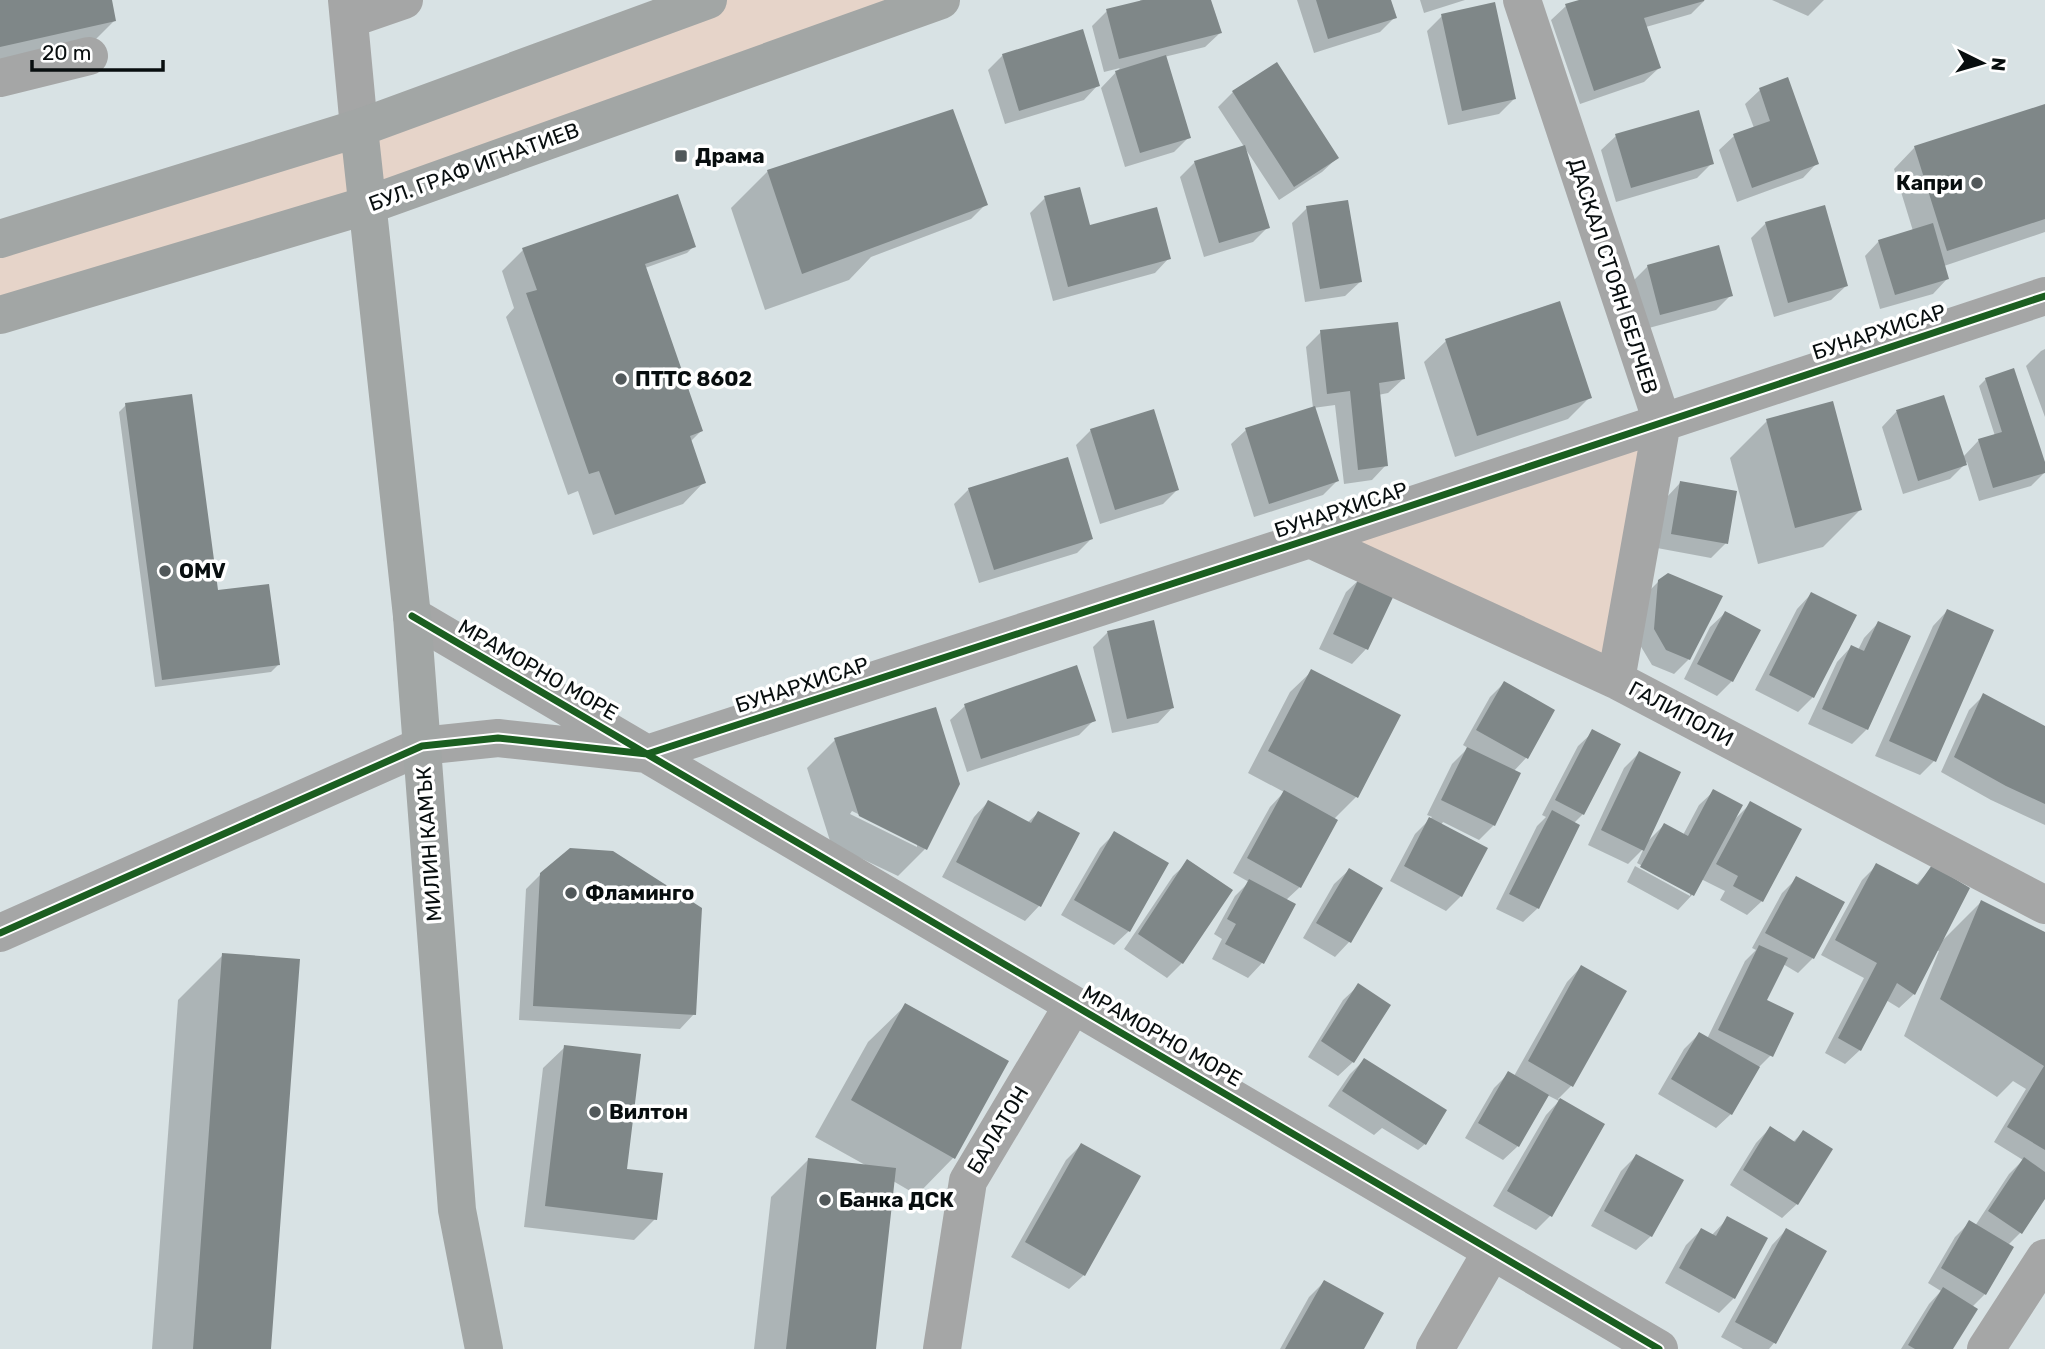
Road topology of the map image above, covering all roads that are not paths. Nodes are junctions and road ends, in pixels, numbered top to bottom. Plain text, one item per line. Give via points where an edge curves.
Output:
1 (404, 0) edge
2 (708, 0) edge
3 (941, 0) edge
4 (1522, 0) edge
5 (348, 10) edge
6 (89, 56) dead end
7 (0, 78) edge
8 (359, 128) junction
9 (368, 205) junction
10 (0, 239) edge
11 (2045, 296) edge
12 (0, 315) edge
13 (1661, 422) junction
14 (1310, 539) junction
15 (412, 616) junction
16 (1616, 680) junction
17 (422, 746) junction
18 (647, 754) junction
19 (2045, 905) edge
20 (0, 933) edge
21 (1073, 1004) junction
22 (1492, 1251) junction
23 (2045, 1258) edge
24 (484, 1349) edge
25 (942, 1349) edge
26 (1435, 1349) edge
27 (1658, 1349) edge
28 (1986, 1349) edge

1 - 5 street
2 - 8 main road
3 - 9 main road, БУЛ. ГРАФ ИГНАТИЕВ
4 - 13 street, ДАСКАЛ СТОЯН БЕЛЧЕВ
5 - 8 street
6 - 7 street
8 - 9 main road, МИЛИН КАМЪК
8 - 10 main road
9 - 12 main road, БУЛ. ГРАФ ИГНАТИЕВ
9 - 15 main road, МИЛИН КАМЪК
11 - 13 street, БУНАРХИСАР
13 - 14 street, БУНАРХИСАР
13 - 16 street, ДАСКАЛ СТОЯН БЕЛЧЕВ
14 - 16 street, ГАЛИПОЛИ
14 - 18 street, БУНАРХИСАР
15 - 17 main road, МИЛИН КАМЪК
15 - 18 street, МРАМОРНО МОРЕ
16 - 19 street, ГАЛИПОЛИ
17 - 18 street, МРАМОРНО МОРЕ via 498,738
17 - 20 street, МРАМОРНО МОРЕ
17 - 24 main road, МИЛИН КАМЪК via 457,1210
18 - 21 street, МРАМОРНО МОРЕ
21 - 22 street, МРАМОРНО МОРЕ
21 - 25 street, БАЛАТОН via 968,1181
22 - 26 street
22 - 27 street, МРАМОРНО МОРЕ
23 - 28 street

